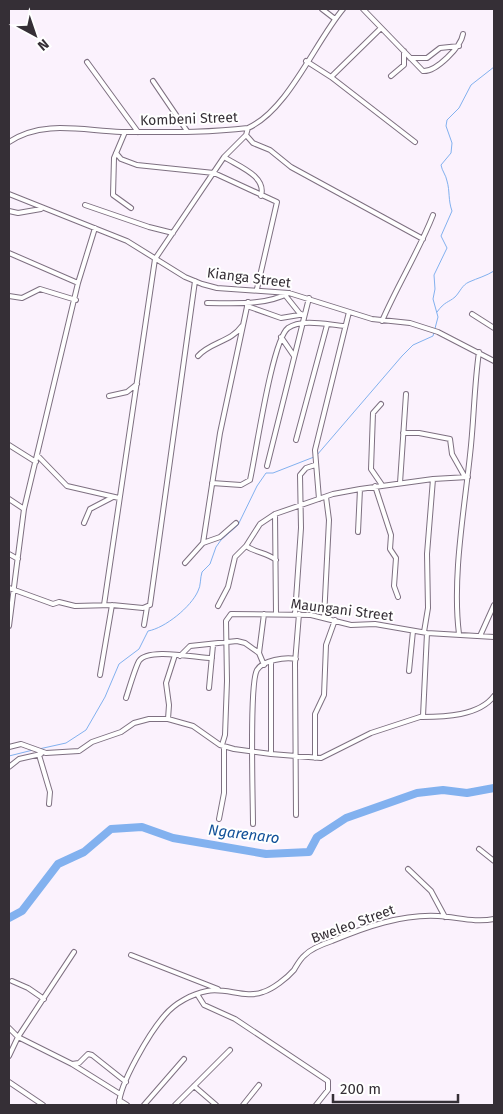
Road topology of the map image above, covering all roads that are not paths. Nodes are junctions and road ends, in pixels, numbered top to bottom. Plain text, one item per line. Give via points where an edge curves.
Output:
1 (322, 9) edge
2 (343, 9) edge
3 (363, 9) edge
4 (335, 19) junction
5 (381, 28) junction
6 (463, 34) dead end
7 (459, 46) junction
8 (404, 51) junction
9 (410, 58) junction
10 (306, 61) junction
11 (88, 62) dead end
12 (391, 76) dead end
13 (330, 77) junction
14 (153, 81) dead end
15 (248, 128) junction
16 (187, 131) junction
17 (125, 132) junction
18 (138, 132) junction
19 (246, 135) junction
20 (9, 142) edge
21 (415, 142) dead end
22 (116, 153) junction
23 (224, 157) junction
24 (214, 173) junction
25 (9, 194) edge
26 (261, 196) junction
27 (85, 205) dead end
28 (131, 208) dead end
29 (42, 209) junction
30 (9, 211) edge
31 (433, 215) dead end
32 (95, 228) junction
33 (174, 232) junction
34 (423, 239) junction
35 (9, 253) edge
36 (155, 259) junction
37 (195, 281) junction
38 (78, 283) junction
39 (257, 289) junction
40 (287, 294) junction
41 (9, 296) edge
42 (309, 298) junction
43 (76, 300) junction
44 (207, 303) dead end
45 (248, 304) junction
46 (349, 312) junction
47 (472, 314) dead end
48 (303, 315) junction
49 (382, 320) junction
50 (303, 323) junction
51 (243, 324) junction
52 (327, 325) junction
53 (345, 326) junction
54 (494, 328) edge
55 (281, 338) junction
56 (478, 352) junction
57 (198, 356) dead end
58 (294, 356) junction
59 (494, 361) edge
60 (137, 384) junction
61 (406, 394) dead end
62 (109, 396) dead end
63 (381, 404) dead end
64 (403, 433) junction
65 (296, 440) dead end
66 (9, 446) edge
67 (37, 456) junction
68 (36, 462) junction
69 (316, 464) junction
70 (267, 466) dead end
71 (466, 477) junction
72 (433, 479) junction
73 (212, 483) junction
74 (400, 483) junction
75 (382, 485) junction
76 (375, 486) junction
77 (360, 489) junction
78 (113, 497) junction
79 (326, 497) junction
80 (9, 498) edge
81 (119, 498) junction
82 (319, 499) junction
83 (301, 505) junction
84 (24, 509) junction
85 (275, 514) junction
86 (84, 523) dead end
87 (236, 523) dead end
88 (358, 532) dead end
89 (203, 543) junction
90 (246, 546) junction
91 (9, 554) edge
92 (18, 559) junction
93 (276, 560) junction
94 (185, 563) dead end
95 (11, 589) edge
96 (398, 597) dead end
97 (104, 605) junction
98 (112, 605) junction
99 (494, 605) edge
100 (218, 606) dead end
101 (148, 607) junction
102 (10, 613) edge
103 (264, 614) junction
104 (276, 614) junction
105 (297, 614) junction
106 (324, 618) junction
107 (335, 620) junction
108 (144, 625) dead end
109 (9, 626) edge
110 (413, 631) junction
111 (425, 633) junction
112 (459, 634) junction
113 (480, 636) junction
114 (494, 637) edge
115 (227, 643) junction
116 (213, 645) junction
117 (259, 653) junction
118 (177, 656) junction
119 (212, 658) junction
120 (296, 658) junction
121 (271, 662) junction
122 (264, 665) junction
123 (409, 671) dead end
124 (100, 675) dead end
125 (210, 688) dead end
126 (494, 696) edge
127 (126, 698) dead end
128 (422, 717) junction
129 (168, 719) junction
130 (223, 746) junction
131 (9, 747) edge
132 (254, 752) junction
133 (46, 753) junction
134 (271, 754) junction
135 (39, 755) junction
136 (294, 757) junction
137 (315, 758) junction
138 (9, 766) edge
139 (49, 804) dead end
140 (296, 815) dead end
141 (219, 819) dead end
142 (253, 824) dead end
143 (479, 849) dead end
144 (494, 862) edge
145 (408, 869) dead end
146 (445, 917) junction
147 (494, 919) edge
148 (74, 952) dead end
149 (131, 955) dead end
150 (12, 981) dead end
151 (220, 990) junction
152 (197, 994) junction
153 (44, 998) junction
154 (9, 1028) edge
155 (18, 1037) junction
156 (230, 1050) dead end
157 (9, 1056) edge
158 (184, 1058) dead end
159 (72, 1064) junction
160 (9, 1082) edge
161 (126, 1082) junction
162 (259, 1085) dead end
163 (194, 1086) junction
164 (120, 1094) junction
165 (119, 1103) edge
166 (43, 1105) edge
167 (127, 1105) edge
168 (144, 1105) edge
169 (174, 1105) edge
170 (216, 1105) edge
171 (244, 1105) edge
172 (316, 1105) edge

1 - 4 street
2 - 4 street, Kombeni Street
3 - 5 street
4 - 10 street, Kombeni Street
5 - 8 street
5 - 13 street
6 - 7 street
7 - 9 street via 440,48 427,58
7 - 9 street via 426,72
8 - 9 street
8 - 12 street via 404,65
10 - 13 street
10 - 15 street, Kombeni Street via 272,113
11 - 18 street
13 - 21 street
14 - 16 street
15 - 16 street, Kombeni Street
15 - 19 street
16 - 18 street, Kombeni Street
17 - 18 street, Kombeni Street
17 - 20 street, Kombeni Street via 46,128
17 - 22 street
19 - 23 street
19 - 34 street via 290,167
22 - 24 street via 121,159 137,165
22 - 28 street via 113,195
23 - 24 street
23 - 26 street via 260,180
24 - 26 street
24 - 33 street
25 - 29 street, Kianga Street
26 - 39 street via 274,200 278,205
27 - 33 street
29 - 30 street via 18,213
29 - 32 street, Kianga Street
31 - 34 street
32 - 36 street, Kianga Street via 127,240
32 - 38 street
33 - 36 street
34 - 49 street
35 - 38 street
36 - 37 street, Kianga Street
36 - 60 street
37 - 39 street, Kianga Street via 217,288
37 - 101 street
38 - 43 street
39 - 40 street, Kianga Street
40 - 42 street, Kianga Street
40 - 45 street
40 - 48 street
41 - 43 street via 22,298 40,288
42 - 46 street, Kianga Street
42 - 48 street
43 - 67 street
44 - 45 street
45 - 48 street via 281,318
45 - 51 street
46 - 49 street, Kianga Street
46 - 53 street
47 - 54 street
48 - 50 street
49 - 56 street, Kianga Street via 420,326
50 - 52 street
50 - 55 street via 289,327
50 - 58 street
51 - 57 street via 234,334 209,346
51 - 73 street
52 - 53 street
52 - 65 street
53 - 69 street via 315,450
55 - 58 street
55 - 73 street via 250,480 241,485
56 - 59 street, Kianga Street
56 - 71 street
58 - 70 street
60 - 62 street via 127,392
60 - 81 street
61 - 64 street
63 - 75 street via 372,413 371,469
64 - 71 street via 420,433 450,440 452,454
64 - 74 street
66 - 68 street
67 - 68 street
67 - 78 street via 67,486
68 - 84 street
69 - 82 street
69 - 83 street via 300,475
71 - 72 street
71 - 112 street via 457,603
72 - 74 street
72 - 111 street
73 - 89 street
74 - 75 street
75 - 76 street
76 - 77 street
76 - 96 street via 391,535 390,549 396,558 394,586
77 - 79 street
77 - 88 street
78 - 81 street
78 - 86 street via 90,509
79 - 82 street
79 - 106 street via 329,520
80 - 84 street
81 - 97 street
82 - 83 street
83 - 85 street
83 - 105 street
84 - 92 street
85 - 90 street via 260,524
85 - 93 street
87 - 89 street via 220,537
89 - 94 street
90 - 93 street via 252,551 267,553
90 - 100 street via 235,557 228,588
91 - 92 street
92 - 95 street
93 - 104 street
95 - 97 street via 53,604
95 - 102 street
97 - 98 street
98 - 101 street
98 - 124 street
99 - 113 street
101 - 108 street
102 - 109 street
103 - 104 street, Maungani Street
103 - 115 street, Maungani Street via 228,615
103 - 117 street
104 - 105 street, Maungani Street
105 - 106 street, Maungani Street
105 - 120 street
106 - 107 street, Maungani Street
107 - 110 street, Maungani Street via 351,625 375,624
107 - 137 street via 326,645 324,695 315,714
110 - 111 street, Maungani Street
110 - 123 street
111 - 112 street, Maungani Street
111 - 128 street
112 - 113 street, Maungani Street
113 - 114 street, Maungani Street
115 - 116 street
115 - 117 street via 241,641
115 - 130 street, Maungani Street
116 - 118 street via 190,646
116 - 119 street
117 - 122 street
118 - 119 street
118 - 127 street via 157,654 141,659
118 - 129 street via 166,683
119 - 125 street
120 - 121 street via 278,658
120 - 136 street
121 - 122 street
121 - 134 street
122 - 132 street via 256,672
126 - 128 street via 465,713
128 - 137 street via 371,733 332,754
129 - 130 street via 193,726
129 - 133 street via 134,723 79,751
130 - 132 street
130 - 141 street, Maungani Street via 224,793
131 - 133 street via 26,744
132 - 134 street
132 - 142 street
133 - 135 street
134 - 136 street
135 - 138 street via 19,759
135 - 139 street via 50,792
136 - 137 street
136 - 140 street
143 - 144 street
145 - 146 street via 432,891
146 - 147 street, Bweleo Street via 479,921
146 - 151 street, Bweleo Street via 404,918 332,941 312,950 290,974 259,994
148 - 153 street
149 - 151 street
150 - 153 street
151 - 152 street, Bweleo Street
152 - 161 street, Bweleo Street via 165,1014
152 - 172 street via 204,1005 235,1019 328,1082 328,1090
153 - 155 street
154 - 155 street
155 - 157 street
155 - 159 street
156 - 163 street
158 - 168 street
159 - 161 street via 79,1063 88,1054 92,1055
159 - 164 street
160 - 166 street
161 - 164 street, Bweleo Street
162 - 171 street
163 - 169 street
163 - 170 street
164 - 165 street, Bweleo Street
165 - 167 street

